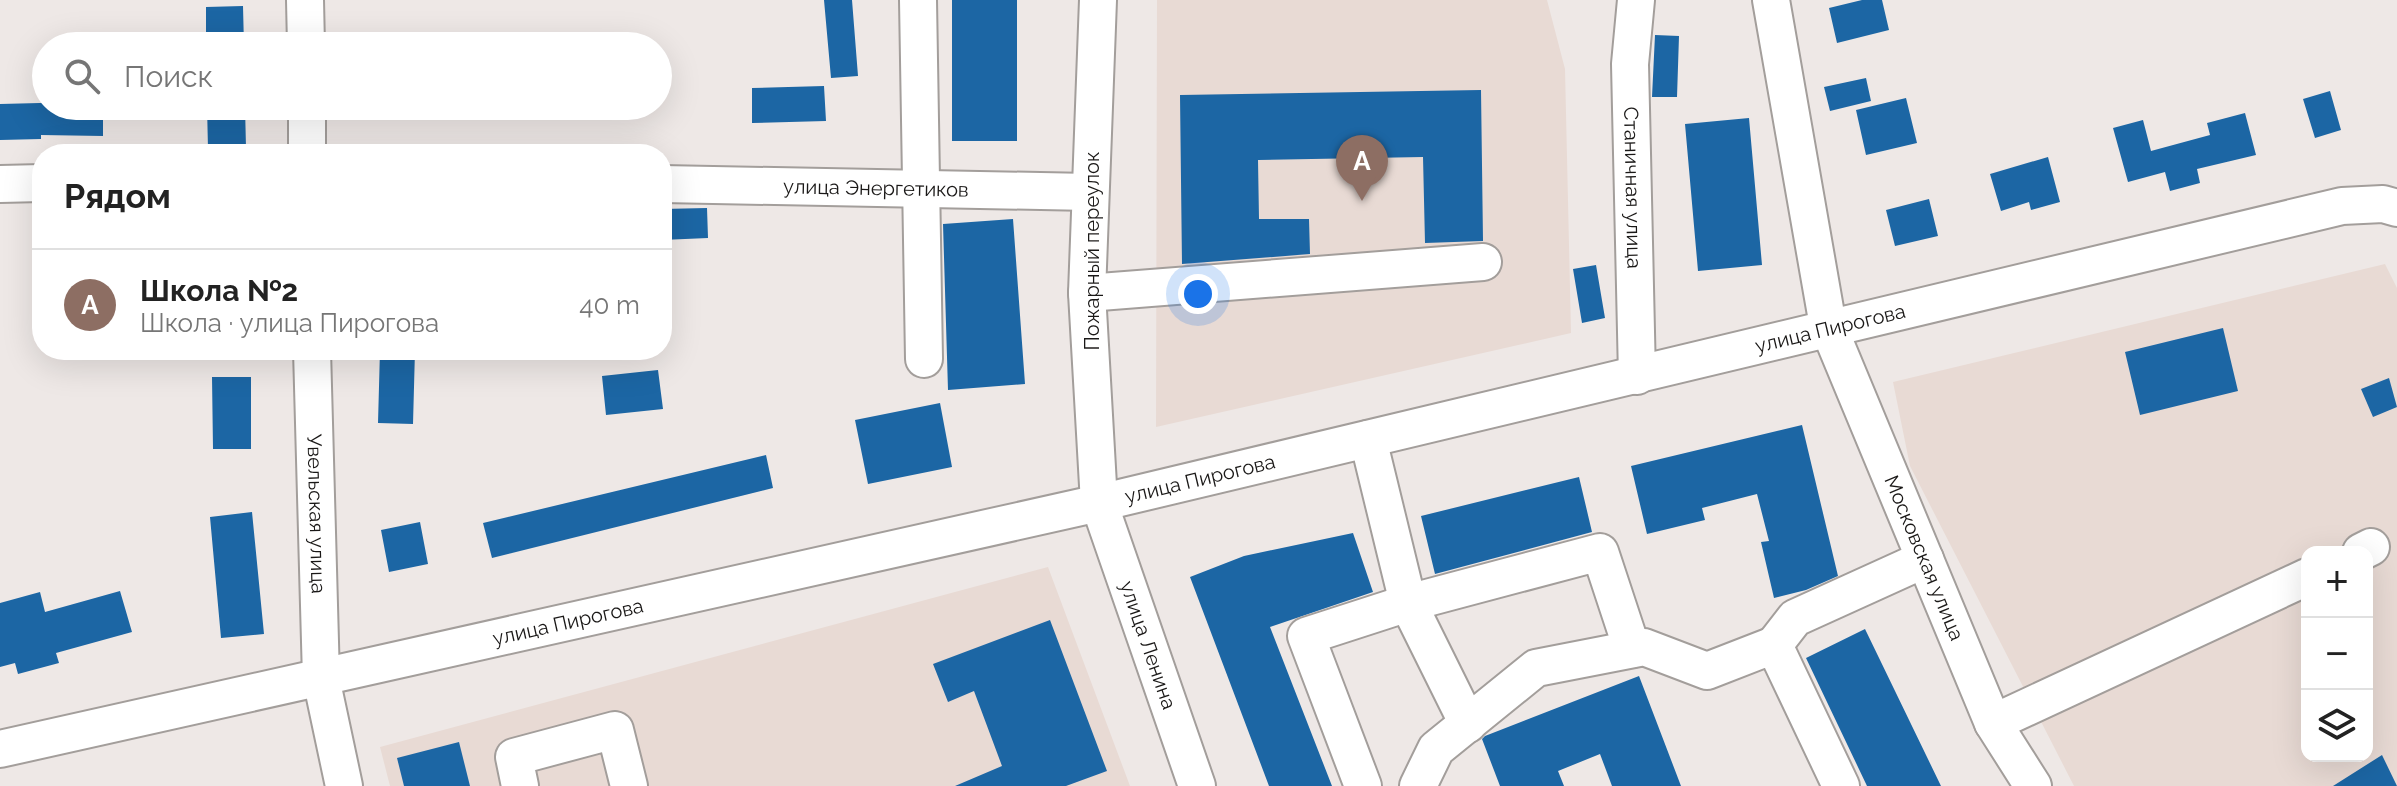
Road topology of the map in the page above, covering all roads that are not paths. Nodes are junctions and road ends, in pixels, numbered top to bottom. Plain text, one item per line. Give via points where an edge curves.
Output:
1 (305, 0) edge
2 (918, 0) edge
3 (1098, 0) edge
4 (1636, 0) edge
5 (1771, 0) edge
6 (306, 32) edge
7 (307, 120) edge
8 (307, 144) edge
9 (32, 183) edge
10 (0, 184) edge
11 (672, 184) edge
12 (923, 188) junction
13 (1090, 192) junction
14 (2397, 208) edge
15 (1483, 262) dead end
16 (1087, 293) junction
17 (1828, 326) junction
18 (924, 359) dead end
19 (312, 360) edge
20 (1637, 376) junction
21 (1368, 439) junction
22 (1099, 503) junction
23 (1925, 559) junction
24 (2301, 580) edge
25 (1408, 603) junction
26 (1774, 645) junction
27 (1632, 649) junction
28 (321, 678) junction
29 (1993, 723) junction
30 (1468, 724) junction
31 (0, 749) edge
32 (344, 786) edge
33 (520, 786) edge
34 (629, 786) edge
35 (1197, 786) edge
36 (1363, 786) edge
37 (1418, 786) edge
38 (1841, 786) edge
39 (2033, 786) edge

1 - 6 street
2 - 12 street
3 - 13 street, Пожарный переулок
4 - 20 street, Станичная улица via 1630,64
5 - 17 street
7 - 8 street
9 - 10 street
11 - 12 street, улица Энергетиков
12 - 13 street, улица Энергетиков
12 - 18 street
13 - 16 street, Пожарный переулок
14 - 17 street, улица Пирогова via 2342,206
15 - 16 street
16 - 22 street, Пожарный переулок
17 - 20 street, улица Пирогова
17 - 23 street, Московская улица
19 - 28 street, Увельская улица
20 - 21 street, улица Пирогова
21 - 22 street, улица Пирогова
21 - 25 street
22 - 28 street, улица Пирогова
22 - 35 street, улица Ленина
23 - 26 street via 1795,618
23 - 29 street, Московская улица
24 - 29 street
25 - 27 street via 1600,552
25 - 30 street
25 - 36 street via 1306,636
26 - 27 street via 1707,671 1644,647
26 - 38 street
27 - 30 street via 1536,668
28 - 31 street, улица Пирогова
28 - 32 street
29 - 39 street, Московская улица
30 - 37 street via 1436,749
33 - 34 street via 514,757 615,730

